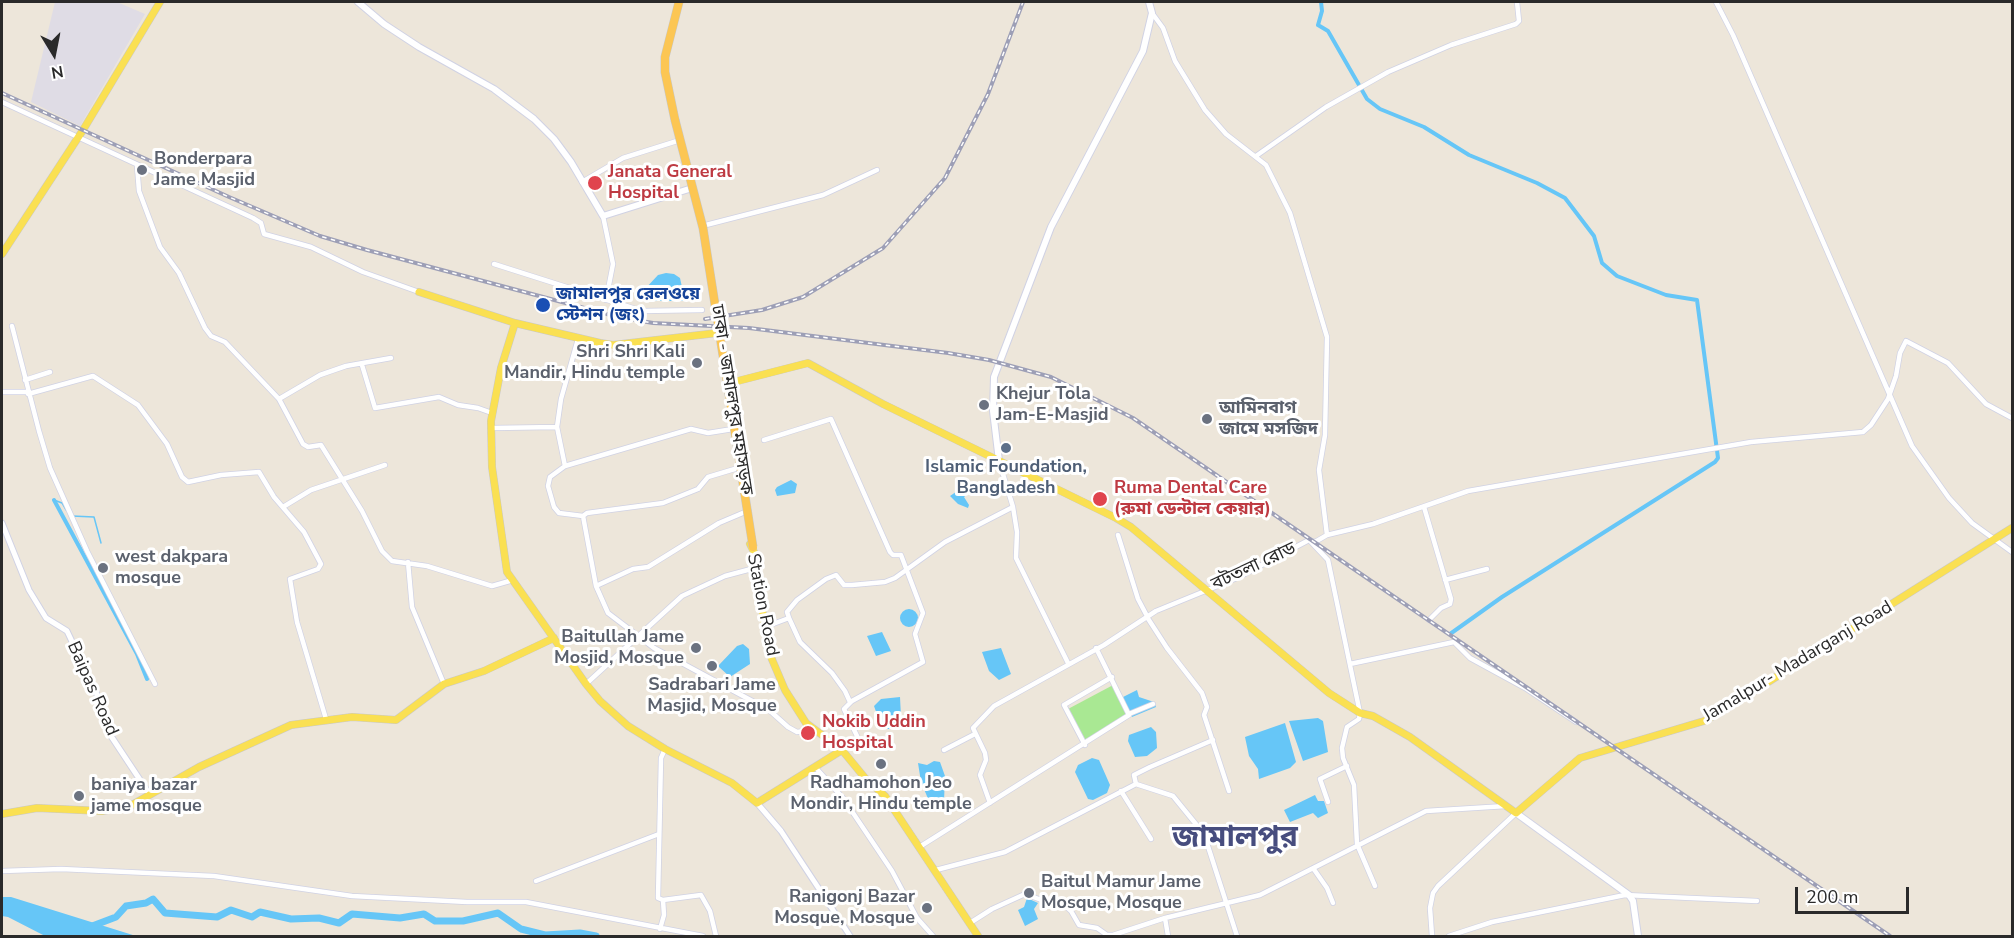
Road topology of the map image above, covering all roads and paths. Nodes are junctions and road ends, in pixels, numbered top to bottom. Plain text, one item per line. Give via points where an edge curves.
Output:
1 (160, 2) edge
2 (358, 2) edge
3 (679, 2) edge
4 (1149, 2) edge
5 (1517, 2) edge
6 (1716, 2) edge
7 (1152, 14) junction
8 (2, 102) edge
9 (675, 120) junction
10 (79, 136) junction
11 (677, 141) junction
12 (1256, 156) junction
13 (137, 165) junction
14 (877, 170) dead end
15 (582, 182) junction
16 (689, 189) junction
17 (603, 216) junction
18 (699, 226) junction
19 (2, 254) edge
20 (494, 264) dead end
21 (419, 292) joint
22 (606, 300) junction
23 (702, 310) dead end
24 (515, 323) junction
25 (12, 326) dead end
26 (717, 333) junction
27 (579, 339) junction
28 (391, 358) dead end
29 (362, 365) junction
30 (50, 372) dead end
31 (25, 380) junction
32 (726, 384) junction
33 (2, 392) edge
34 (28, 393) junction
35 (1889, 395) junction
36 (279, 399) junction
37 (492, 413) junction
38 (2013, 418) edge
39 (492, 428) junction
40 (556, 428) junction
41 (733, 429) junction
42 (764, 440) dead end
43 (999, 461) junction
44 (385, 465) dead end
45 (565, 466) junction
46 (738, 468) junction
47 (342, 481) junction
48 (283, 507) junction
49 (1012, 507) junction
50 (1424, 507) junction
51 (745, 512) junction
52 (582, 516) junction
53 (2, 523) edge
54 (2013, 528) edge
55 (1118, 535) dead end
56 (1327, 535) junction
57 (1309, 540) junction
58 (1995, 540) junction
59 (754, 550) junction
60 (2013, 552) edge
61 (408, 562) junction
62 (755, 568) junction
63 (1487, 569) dead end
64 (908, 570) junction
65 (513, 580) junction
66 (1445, 580) junction
67 (596, 586) junction
68 (1206, 590) junction
69 (1147, 616) junction
70 (789, 618) junction
71 (1430, 620) dead end
72 (765, 627) junction
73 (639, 637) junction
74 (554, 638) junction
75 (1096, 648) junction
76 (1068, 663) junction
77 (1350, 664) junction
78 (1112, 677) junction
79 (155, 684) dead end
80 (444, 684) junction
81 (586, 684) junction
82 (850, 702) junction
83 (1153, 704) dead end
84 (1360, 713) junction
85 (1130, 714) junction
86 (326, 719) junction
87 (1576, 722) dead end
88 (815, 729) junction
89 (975, 734) junction
90 (1213, 741) junction
91 (1085, 745) junction
92 (665, 749) junction
93 (842, 750) junction
94 (944, 750) dead end
95 (1347, 766) junction
96 (815, 767) junction
97 (1136, 784) junction
98 (1120, 791) junction
99 (1229, 791) dead end
100 (150, 795) junction
101 (1328, 802) dead end
102 (756, 803) junction
103 (990, 803) junction
104 (1506, 807) junction
105 (1516, 813) junction
106 (2, 814) edge
107 (660, 834) junction
108 (1151, 840) dead end
109 (1357, 844) junction
110 (921, 846) junction
111 (1313, 868) junction
112 (936, 870) junction
113 (2, 871) edge
114 (536, 881) dead end
115 (1375, 886) dead end
116 (1629, 895) junction
117 (663, 900) junction
118 (1757, 901) dead end
119 (1333, 903) dead end
120 (1227, 905) junction
121 (1165, 918) junction
122 (970, 923) junction
123 (660, 929) junction
124 (703, 936) edge
125 (716, 936) edge
126 (850, 936) edge
127 (933, 936) edge
128 (978, 936) edge
129 (1168, 936) edge
130 (1237, 936) edge
131 (1432, 936) edge
132 (1449, 936) edge
133 (1638, 936) edge

1 - 10 main road
2 - 15 main road via 384,24 494,89 534,119 554,139
3 - 9 highway, ঢাকা - জামালপুর মহাসড়ক via 665,57
4 - 7 main road
5 - 12 street via 1516,24 1451,45 1388,72
6 - 35 street
7 - 12 street via 1163,28 1175,61 1204,110 1226,134
7 - 43 main road via 1143,51 1051,227 1000,360 992,387
8 - 10 street
9 - 11 main road, Station Road
9 - 59 highway, ঢাকা - জামালপুর মহাসড়ক, bridge via 703,228
10 - 13 street
10 - 19 main road
11 - 15 street via 623,158
11 - 16 main road, Station Road
12 - 56 street via 1266,165 1290,213 1325,325 1325,435 1319,471
13 - 21 street via 253,218 261,223 264,234 311,247 363,272
13 - 36 street via 139,190 160,247 179,273 205,328 211,336 225,342
14 - 18 street via 822,195
15 - 17 main road
16 - 17 main road
16 - 18 main road, Station Road
17 - 22 street via 613,264
18 - 26 main road, Station Road
20 - 22 street
21 - 24 main road
22 - 23 street via 642,311
24 - 27 main road
24 - 37 main road
25 - 31 street
26 - 27 main road via 613,345
26 - 32 main road, Station Road
27 - 40 street
28 - 29 street
29 - 36 street via 320,375
29 - 37 street via 375,408 439,397
30 - 31 street
31 - 34 street
32 - 41 main road, Station Road
32 - 43 main road via 808,363
33 - 34 street
34 - 48 street via 87,376 96,378 138,405 167,444 188,482 260,472
34 - 79 street via 50,468 87,551
35 - 38 street, বটতলা রোড via 1900,352 1910,341 1948,363 1986,404
35 - 50 street, বটতলা রোড via 1863,432 1787,437 1716,448 1468,491
35 - 58 street via 1912,446 1928,470 1972,523
36 - 47 street via 303,444 321,445
37 - 39 main road
39 - 40 street
39 - 65 main road via 498,523 507,572
40 - 45 street
41 - 45 street via 708,433 688,429
41 - 46 main road, Station Road
42 - 64 street via 831,419 890,552 901,555
43 - 49 street
43 - 68 main road via 1131,527
44 - 47 street
45 - 52 street via 547,482 554,507 562,514
46 - 51 main road, Station Road
46 - 52 street via 708,477 698,489 663,503
47 - 48 street via 312,490
47 - 61 street via 382,551 392,561
48 - 86 street via 304,532 321,564 318,570 290,579 297,622
49 - 64 street via 945,542
49 - 76 street via 1017,532 1016,558
50 - 56 street, বটতলা রোড
50 - 66 street
51 - 59 main road, Station Road via 750,548
51 - 67 street via 719,523 648,567 633,569
52 - 67 street
53 - 100 street, Baipas Road via 33,597 46,618 66,631 100,703 109,733
54 - 58 main road, Jamalpur- Madarganj Road
55 - 69 street
56 - 57 street, বটতলা রোড via 1315,542
57 - 68 street, বটতলা রোড
57 - 77 street via 1328,560
58 - 60 street
58 - 105 main road, Jamalpur- Madarganj Road via 1704,721 1580,758
59 - 62 main road, Station Road
61 - 65 street via 492,586
61 - 80 street via 412,607
62 - 72 main road, Station Road
62 - 73 street via 725,576 682,596
63 - 66 street
64 - 70 street via 885,582 844,585 836,575 826,579 797,600 787,612
64 - 82 street via 923,613 915,634 923,662
65 - 74 main road
66 - 71 street via 1450,604
67 - 73 street via 608,613
68 - 69 street, বটতলা রোড
68 - 84 main road via 1329,693
69 - 75 street, বটতলা রোড
69 - 90 street via 1202,693
70 - 72 street
70 - 82 street via 800,642 832,673
72 - 88 main road, Station Road via 768,650 784,690 806,723
73 - 81 street via 622,648
73 - 88 street via 769,710 797,732
74 - 80 main road via 484,671
74 - 81 main road
75 - 76 street, বটতলা রোড
75 - 78 street
76 - 89 street, বটতলা রোড via 994,706 973,728
77 - 84 street
77 - 87 street via 1454,642 1470,658
78 - 85 street
78 - 91 street via 1064,705
80 - 86 main road via 396,720
81 - 92 main road via 628,726
82 - 93 street via 844,709 858,738
83 - 85 street
84 - 95 street via 1345,735 1342,748
84 - 104 main road via 1410,736
85 - 91 street
86 - 100 main road via 291,725 199,767
88 - 93 main road, Station Road
89 - 94 street
89 - 103 street via 986,753 980,775
90 - 97 street via 1134,776
90 - 99 street
91 - 103 street
92 - 102 main road via 732,783
92 - 107 street
93 - 96 main road
93 - 110 main road, Station Road via 885,796
95 - 101 street via 1320,779
95 - 109 street via 1354,785
96 - 102 main road
96 - 127 street via 843,798 892,871 917,918
97 - 98 street
97 - 120 street via 1173,796 1204,834
98 - 108 street
98 - 112 street via 1005,852
100 - 106 main road via 116,809 36,808
102 - 126 street via 781,831
103 - 110 street
104 - 105 main road
104 - 109 street via 1426,811
105 - 116 main road
105 - 131 street via 1433,893
107 - 114 street
107 - 117 street via 658,898
109 - 111 street
109 - 115 street
110 - 112 main road, Station Road
111 - 119 street
111 - 120 street via 1260,895
112 - 122 main road, Station Road
113 - 123 street via 61,869 221,877 352,896 526,902
116 - 118 street
116 - 132 street via 1492,922
116 - 133 main road
117 - 123 street
117 - 125 street via 701,895
120 - 121 street
120 - 130 street
121 - 122 street via 1107,935 1097,928 1079,925 1059,900 1047,902 1025,894
121 - 129 street
122 - 128 main road, Station Road
123 - 124 street

